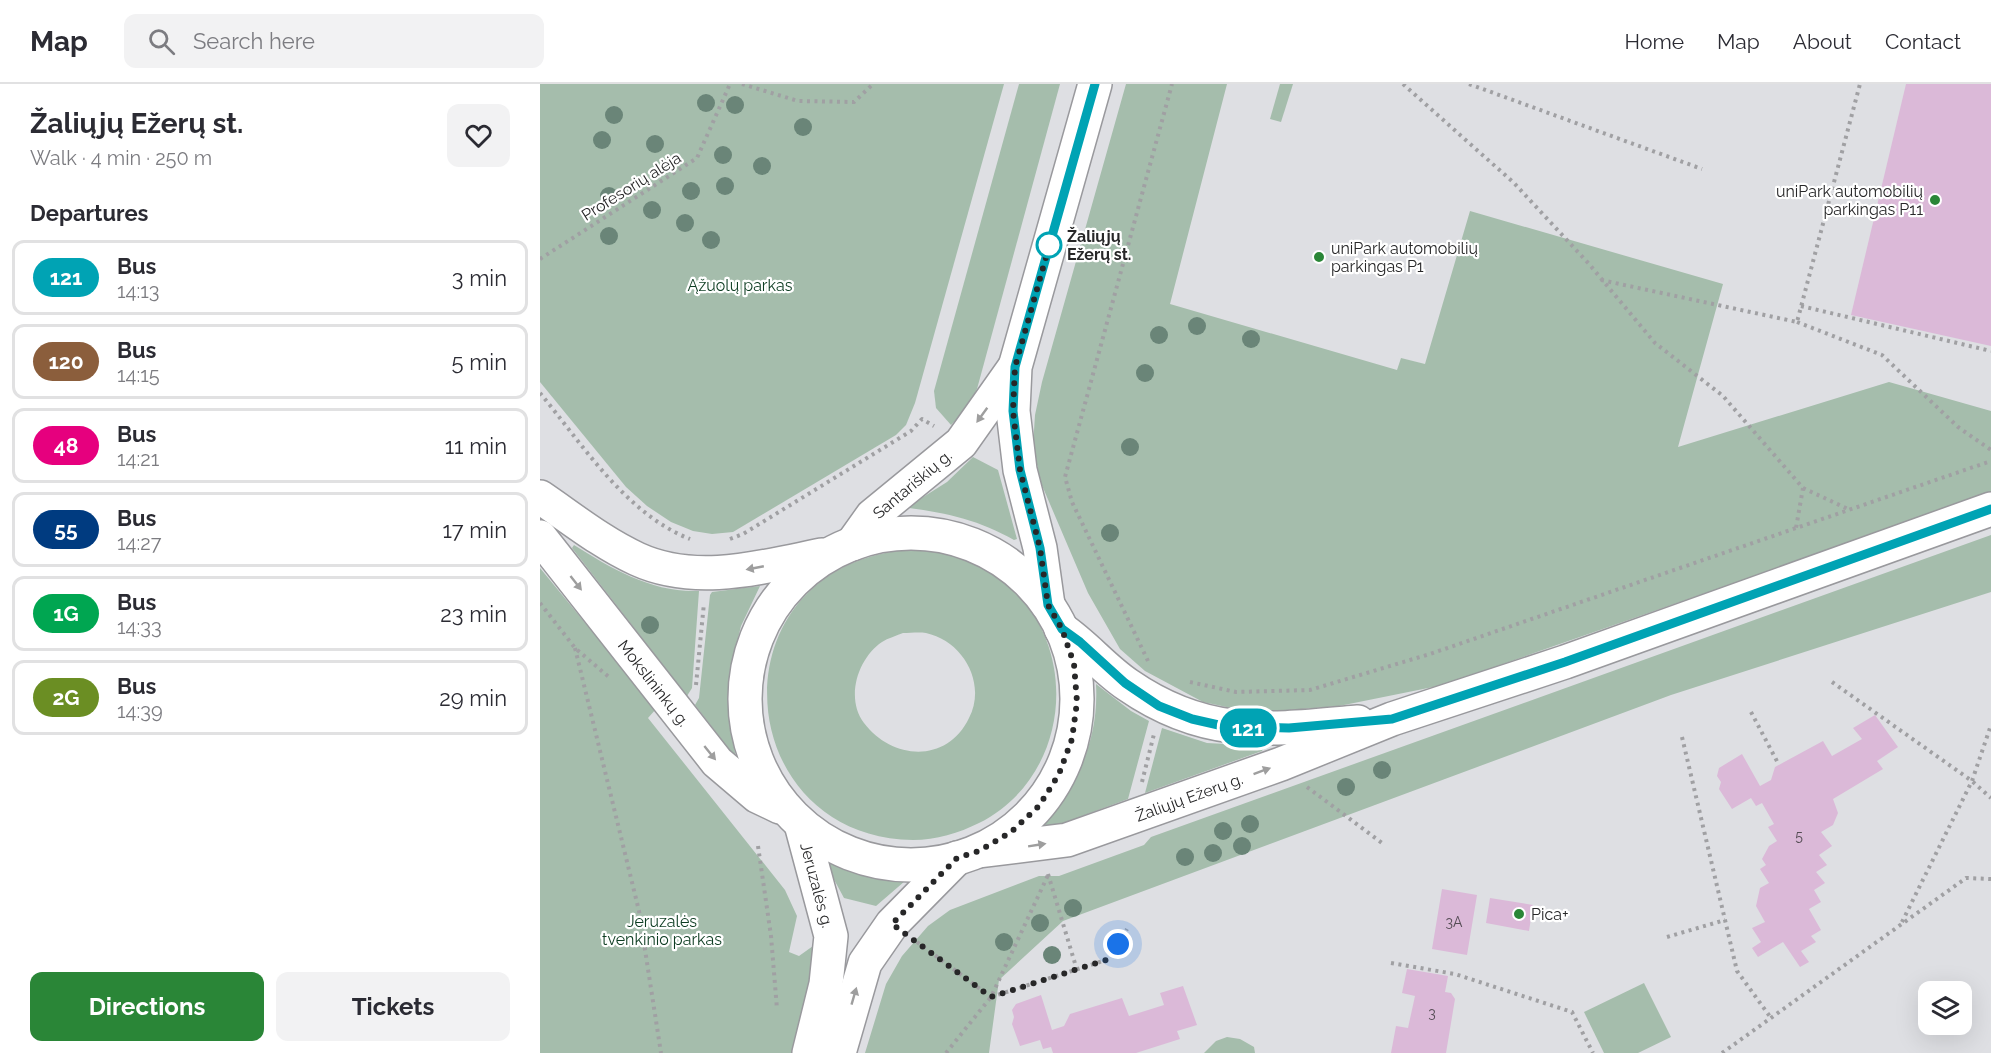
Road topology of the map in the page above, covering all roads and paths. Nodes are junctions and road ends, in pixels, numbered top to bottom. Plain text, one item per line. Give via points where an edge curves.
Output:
1 (730, 84) edge
2 (742, 84) edge
3 (873, 84) edge
4 (1095, 84) edge
5 (1172, 84) edge
6 (1403, 84) edge
7 (1470, 84) edge
8 (1860, 84) edge
9 (1702, 169) dead end
10 (540, 259) edge
11 (1600, 279) junction
12 (1801, 306) junction
13 (1797, 322) junction
14 (1991, 351) edge
15 (1015, 367) junction
16 (540, 393) edge
17 (922, 419) dead end
18 (1991, 450) edge
19 (1991, 461) edge
20 (1803, 488) junction
21 (540, 496) edge
22 (1991, 509) edge
23 (1849, 510) junction
24 (1796, 528) junction
25 (540, 537) edge
26 (726, 540) dead end
27 (842, 548) junction
28 (706, 574) junction
29 (540, 603) edge
30 (1055, 617) junction
31 (575, 648) junction
32 (1151, 668) dead end
33 (1187, 681) dead end
34 (1832, 682) dead end
35 (619, 686) dead end
36 (678, 712) junction
37 (1751, 712) dead end
38 (1392, 719) junction
39 (1156, 723) dead end
40 (1991, 725) edge
41 (1682, 737) dead end
42 (1779, 765) dead end
43 (1297, 780) dead end
44 (1972, 781) junction
45 (1140, 787) dead end
46 (1991, 798) edge
47 (793, 816) junction
48 (1382, 843) dead end
49 (758, 846) dead end
50 (968, 855) junction
51 (1991, 879) edge
52 (1725, 920) junction
53 (1902, 922) junction
54 (892, 924) junction
55 (1127, 929) dead end
56 (1667, 937) dead end
57 (1391, 963) dead end
58 (1077, 970) junction
59 (991, 997) junction
60 (777, 1009) dead end
61 (1771, 1018) junction
62 (1728, 1051) edge
63 (661, 1053) edge
64 (809, 1053) edge
65 (839, 1053) edge
66 (946, 1053) edge
67 (1593, 1053) edge
68 (1722, 1053) edge

1 - 10 path, Profesorių alėja via 698,158
2 - 3 path via 798,101 854,102
4 - 15 main road, Santariškių g.
5 - 32 path via 1065,477 1072,502
6 - 11 path via 1514,183
7 - 9 path
8 - 12 path
11 - 13 path
11 - 20 path via 1655,343 1723,396
12 - 13 path
12 - 14 path
13 - 18 path via 1882,355 1958,427
15 -> 27 main road, Santariškių g. via 961,443 872,516
15 - 30 main road, Santariškių g. via 1013,411 1020,470
16 - 28 path via 641,512 689,539 708,542
17 - 26 path via 902,437 743,534
19 - 23 path
20 - 23 path
20 - 24 path
21 - 28 main road via 638,560
22 - 38 main road, Žaliųjų Ežerų g. via 1565,662
23 - 24 path
24 - 33 path via 1430,654 1310,690 1236,692
25 -> 36 main road, Mokslininkų g.
27 -> 28 main road via 744,570
27 - 30 main road via 888,535 925,534 961,541 994,555 1024,577
27 - 47 main road via 798,577 774,604 757,636 747,672 745,709 751,745 765,779
28 - 36 path via 696,694
29 - 31 path
30 - 38 main road, Žaliųjų Ežerų g. via 1125,683 1159,706 1192,719 1253,728
30 - 50 main road via 1074,664 1077,702 1072,739 1059,774 1039,806 1011,832
31 - 35 path
31 - 63 path via 639,911
34 - 44 path
36 -> 47 main road, Mokslininkų g. via 717,762 739,782
37 - 42 path
50 -> 38 main road, Žaliųjų Ežerų g. via 1067,840 1281,764
39 - 45 path
40 - 44 path
41 - 52 path
43 - 48 path
44 - 46 path
44 - 53 path
47 - 50 main road via 828,843 858,857 891,864 925,865
47 - 64 main road, Jeruzalės g. via 831,936 826,984
49 - 60 path
50 - 54 main road
51 - 53 path via 1966,878
52 - 56 path
52 - 61 path via 1737,971
53 - 61 path
54 - 59 path
65 -> 54 main road via 865,963
55 - 58 path via 1109,959
57 - 67 path via 1455,974 1572,1012
58 - 59 path
58 - 59 path via 1048,873
59 - 66 path
61 - 62 path
62 - 68 path

